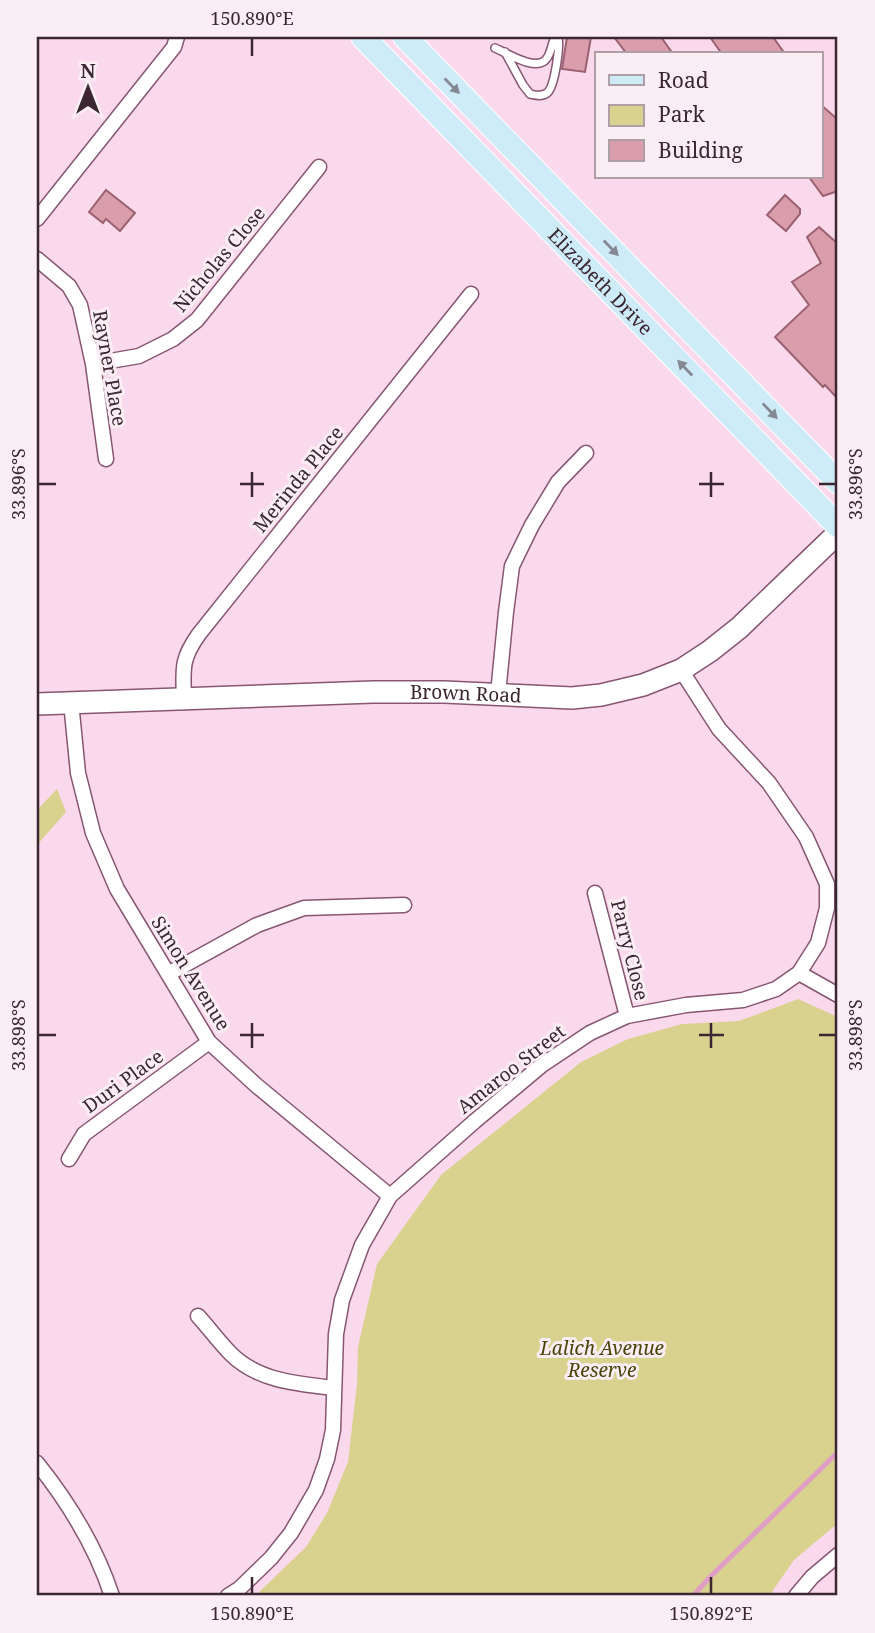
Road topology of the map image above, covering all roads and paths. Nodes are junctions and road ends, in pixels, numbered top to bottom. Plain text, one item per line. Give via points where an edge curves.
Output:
1 (177, 37) edge
2 (363, 37) edge
3 (405, 37) edge
4 (557, 37) edge
5 (495, 48) dead end
6 (505, 52) junction
7 (319, 167) dead end
8 (37, 219) edge
9 (37, 259) edge
10 (471, 294) dead end
11 (93, 364) junction
12 (586, 453) dead end
13 (106, 459) dead end
14 (838, 482) edge
15 (838, 526) edge
16 (838, 533) edge
17 (681, 670) junction
18 (498, 694) junction
19 (184, 698) junction
20 (71, 702) junction
21 (37, 704) edge
22 (838, 871) edge
23 (827, 884) junction
24 (595, 893) dead end
25 (404, 905) dead end
26 (799, 973) junction
27 (168, 974) junction
28 (838, 995) edge
29 (627, 1016) junction
30 (209, 1042) junction
31 (69, 1159) dead end
32 (390, 1196) junction
33 (198, 1316) dead end
34 (334, 1388) junction
35 (37, 1463) edge
36 (838, 1555) edge
37 (112, 1596) edge
38 (228, 1596) edge
39 (796, 1596) edge

1 - 8 street via 174,47
15 -> 2 main road, Elizabeth Drive
3 -> 14 main road, Elizabeth Drive
4 - 6 lane via 541,63 525,62
4 - 6 lane via 560,45 551,89 541,96 530,94
5 - 6 lane
7 - 11 street, Nicholas Close via 197,320 139,356
9 - 11 street, Rayner Place via 69,286 80,305
10 - 19 street, Merinda Place via 189,647 183,670
11 - 13 street, Rayner Place
12 - 18 street via 558,482 512,566
16 - 17 street, Brown Road via 739,628
17 - 18 street, Brown Road via 601,695
17 - 23 street, Amaroo Street via 719,729 769,783 806,837
18 - 19 street, Brown Road
19 - 20 street, Brown Road
20 - 21 street, Brown Road
20 - 27 street, Simon Avenue via 78,773 93,833 117,889
22 - 23 street
23 - 26 street, Amaroo Street via 827,908 818,943
24 - 29 street, Parry Close
25 - 27 street via 304,908 257,925
26 - 28 street
26 - 29 street, Amaroo Street via 776,989 743,1000
27 - 30 street, Simon Avenue
29 - 32 street, Amaroo Street via 590,1033 542,1065
30 - 31 street, Duri Place via 84,1134
30 - 32 street, Simon Avenue
32 - 34 street, Amaroo Street via 362,1245 342,1300
33 - 34 street via 232,1355 252,1370 276,1379
34 - 38 street, Amaroo Street via 327,1459 316,1490 271,1559
35 - 37 street via 79,1523
36 - 39 street

